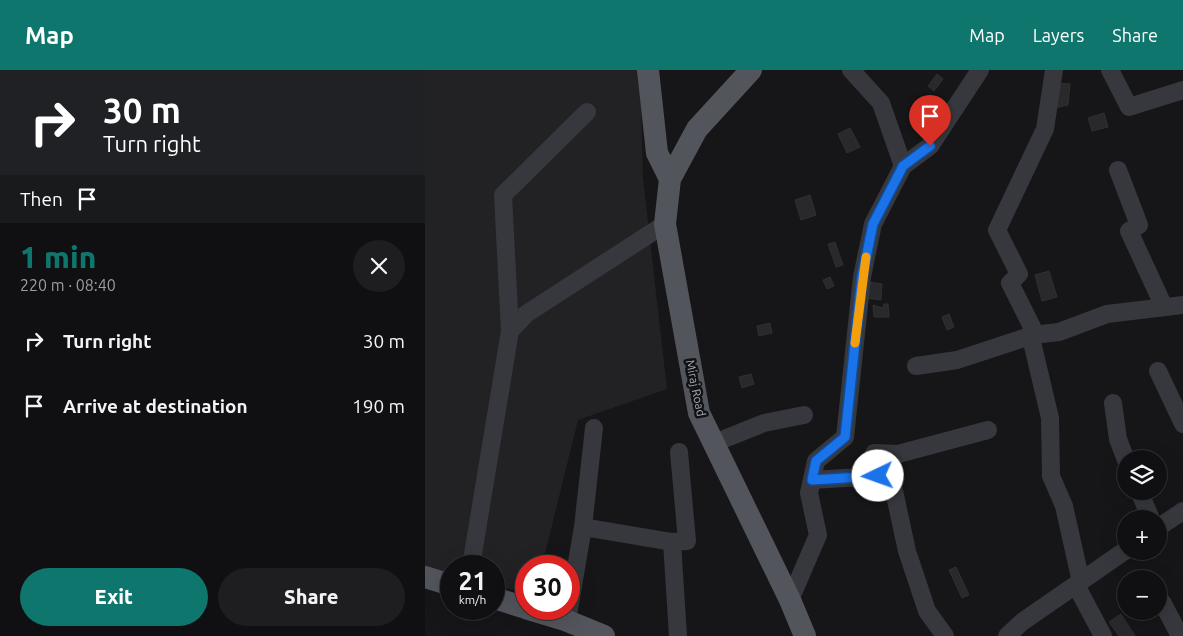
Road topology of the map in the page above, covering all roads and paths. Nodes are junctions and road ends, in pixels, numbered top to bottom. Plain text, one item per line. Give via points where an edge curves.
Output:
1 (648, 70) edge
2 (751, 70) edge
3 (851, 70) edge
4 (980, 70) edge
5 (1054, 70) edge
6 (1110, 70) edge
7 (1183, 90) edge
8 (587, 112) dead end
9 (903, 166) junction
10 (1118, 170) dead end
11 (670, 179) junction
12 (665, 224) junction
13 (1183, 305) edge
14 (1164, 307) junction
15 (510, 331) junction
16 (1033, 335) junction
17 (916, 366) dead end
18 (1158, 371) dead end
19 (1113, 403) dead end
20 (804, 415) dead end
21 (1183, 424) edge
22 (594, 428) dead end
23 (988, 430) dead end
24 (714, 443) junction
25 (1122, 450) edge
26 (679, 452) dead end
27 (891, 477) dead end
28 (812, 480) junction
29 (1183, 510) edge
30 (1167, 522) edge
31 (583, 527) junction
32 (672, 542) junction
33 (473, 555) edge
34 (1117, 557) edge
35 (425, 577) edge
36 (440, 582) edge
37 (1079, 584) junction
38 (790, 600) junction
39 (1167, 611) edge
40 (564, 620) edge
41 (567, 621) junction
42 (592, 634) edge
43 (678, 636) edge
44 (805, 636) edge
45 (945, 636) edge
46 (1007, 636) edge
47 (1103, 636) edge
48 (1180, 636) edge

1 - 11 main road via 657,153
2 - 11 main road via 697,129
3 - 9 street via 881,103
4 - 9 street via 930,146
5 - 16 street via 1045,128 997,230 1019,274 1010,283
6 - 7 street via 1129,107
8 - 15 street via 503,195
9 - 28 street via 873,224 862,277 845,437 816,461
10 - 14 street via 1139,224 1129,231
11 - 12 main road, Miraj Road
12 - 15 street via 526,314
12 - 24 main road, Miraj Road via 699,413
13 - 14 street
14 - 16 street via 1107,314 1059,332
15 - 33 street
16 - 17 street via 957,360
16 - 37 street via 1050,418 1051,476 1064,506
18 - 21 street
19 - 25 street
20 - 24 street via 764,423
22 - 31 street
23 - 28 street via 898,454 874,453 878,476
24 - 38 main road, Miraj Road
26 - 32 street via 687,541
27 - 45 street via 907,551 927,611
28 - 38 street via 809,493 818,535
29 - 30 street
31 - 32 street
31 - 41 street
32 - 43 street
34 - 37 street
35 - 36 main road
37 - 46 street via 1022,622
37 - 47 street
38 - 44 main road, Miraj Road
39 - 48 street
40 - 41 main road
41 - 42 main road

